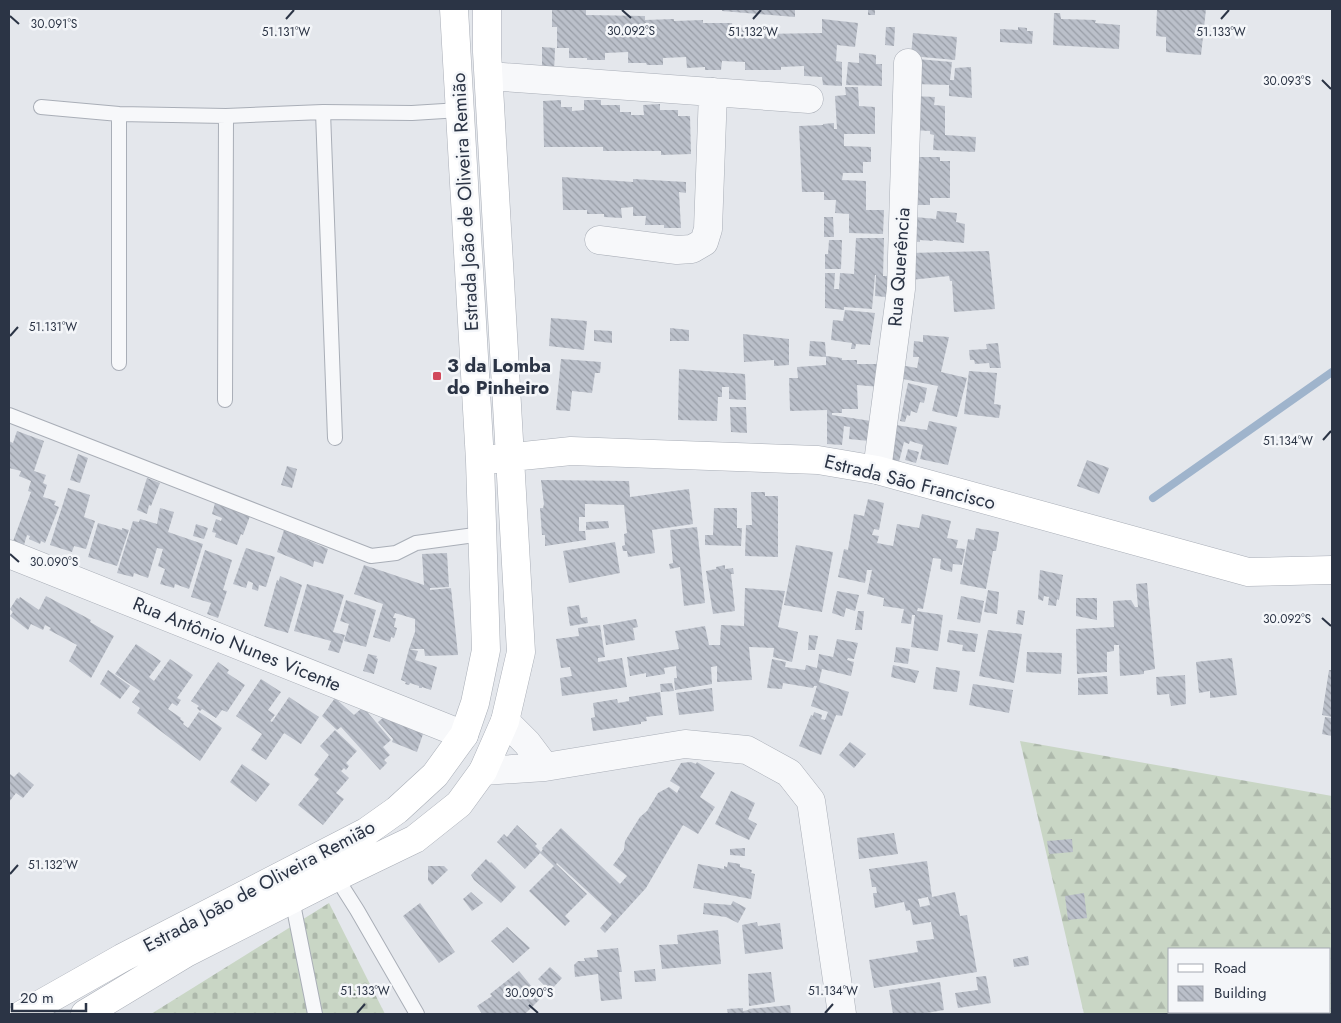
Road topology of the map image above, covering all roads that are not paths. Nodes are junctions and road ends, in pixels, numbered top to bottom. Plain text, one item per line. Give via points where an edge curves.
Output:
1 (487, 9) edge
2 (450, 10) edge
3 (908, 63) dead end
4 (489, 76) junction
5 (713, 92) junction
6 (809, 99) dead end
7 (41, 107) dead end
8 (460, 110) junction
9 (323, 112) junction
10 (119, 114) junction
11 (226, 116) junction
12 (599, 240) dead end
13 (119, 363) dead end
14 (225, 400) dead end
15 (9, 416) edge
16 (336, 438) dead end
17 (511, 456) junction
18 (480, 461) junction
19 (877, 470) junction
20 (482, 534) junction
21 (9, 554) edge
22 (1332, 570) edge
23 (505, 721) junction
24 (464, 735) junction
25 (545, 767) junction
26 (483, 770) junction
27 (336, 877) junction
28 (292, 899) junction
29 (23, 1014) edge
30 (85, 1014) edge
31 (315, 1014) edge
32 (417, 1014) edge
33 (842, 1014) edge

1 - 4 main road, Estrada João de Oliveira Remião
2 - 8 main road, Estrada João de Oliveira Remião
3 - 19 street, Rua Querência via 901,289
4 - 5 street
4 - 17 main road, Estrada João de Oliveira Remião
5 - 6 street
5 - 12 street via 708,229 704,242 692,249 677,250
7 - 10 lane
8 - 9 lane
8 - 18 main road, Estrada João de Oliveira Remião
9 - 11 lane
9 - 16 lane
10 - 11 lane
10 - 13 lane
11 - 14 lane
15 - 20 lane via 371,556 396,553 416,544
17 - 18 main road, Estrada São Francisco
17 - 19 main road, Estrada São Francisco via 571,450 818,460
17 - 23 main road, Estrada João de Oliveira Remião via 521,652
18 - 20 main road, Estrada João de Oliveira Remião
19 - 22 main road, Estrada São Francisco via 1248,572
20 - 24 main road, Estrada João de Oliveira Remião via 486,650 475,703
21 - 24 street, Rua Antônio Nunes Vicente
23 - 25 street
23 - 26 main road, Estrada João de Oliveira Remião
24 - 29 main road, Estrada João de Oliveira Remião via 435,775 397,810 366,832 122,958
25 - 26 street
25 - 33 street via 685,744 746,750 789,773 811,801
26 - 27 main road, Estrada João de Oliveira Remião via 459,804 416,840
27 - 28 main road, Estrada João de Oliveira Remião
27 - 32 lane
28 - 30 main road, Estrada João de Oliveira Remião via 186,953
28 - 31 lane

